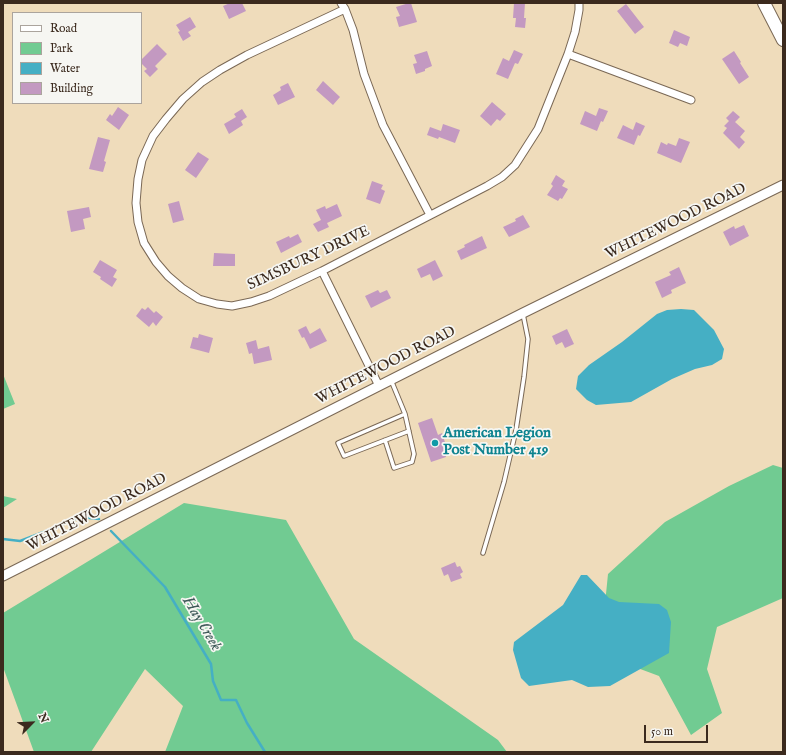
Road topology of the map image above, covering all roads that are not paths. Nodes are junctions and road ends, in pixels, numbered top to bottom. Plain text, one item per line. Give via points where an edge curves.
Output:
1 (579, 3) edge
2 (764, 3) edge
3 (343, 6) edge
4 (783, 40) edge
5 (568, 54) junction
6 (691, 100) dead end
7 (783, 185) edge
8 (430, 215) junction
9 (322, 271) junction
10 (523, 313) junction
11 (391, 379) junction
12 (379, 386) junction
13 (405, 414) junction
14 (409, 431) junction
15 (385, 440) junction
16 (483, 553) dead end
17 (3, 576) edge

1 - 5 street, SIMSBURY DRIVE via 575,32
2 - 4 main road
3 - 8 street via 353,30 368,86 384,125
3 - 9 street, SIMSBURY DRIVE via 220,70 184,99 153,136 142,160 136,203 144,243 156,262 168,276 199,299 232,306 251,302
5 - 6 street
5 - 8 street, SIMSBURY DRIVE via 538,129 515,165 502,177
7 - 10 street, WHITEWOOD ROAD
8 - 9 street, SIMSBURY DRIVE
9 - 12 street
10 - 11 street, WHITEWOOD ROAD
10 - 16 lane via 528,339 516,430
11 - 12 street, WHITEWOOD ROAD
11 - 13 lane
12 - 17 street, WHITEWOOD ROAD
13 - 14 lane
13 - 15 lane via 338,443 344,456
14 - 15 lane
14 - 15 lane via 414,454 412,462 394,468

